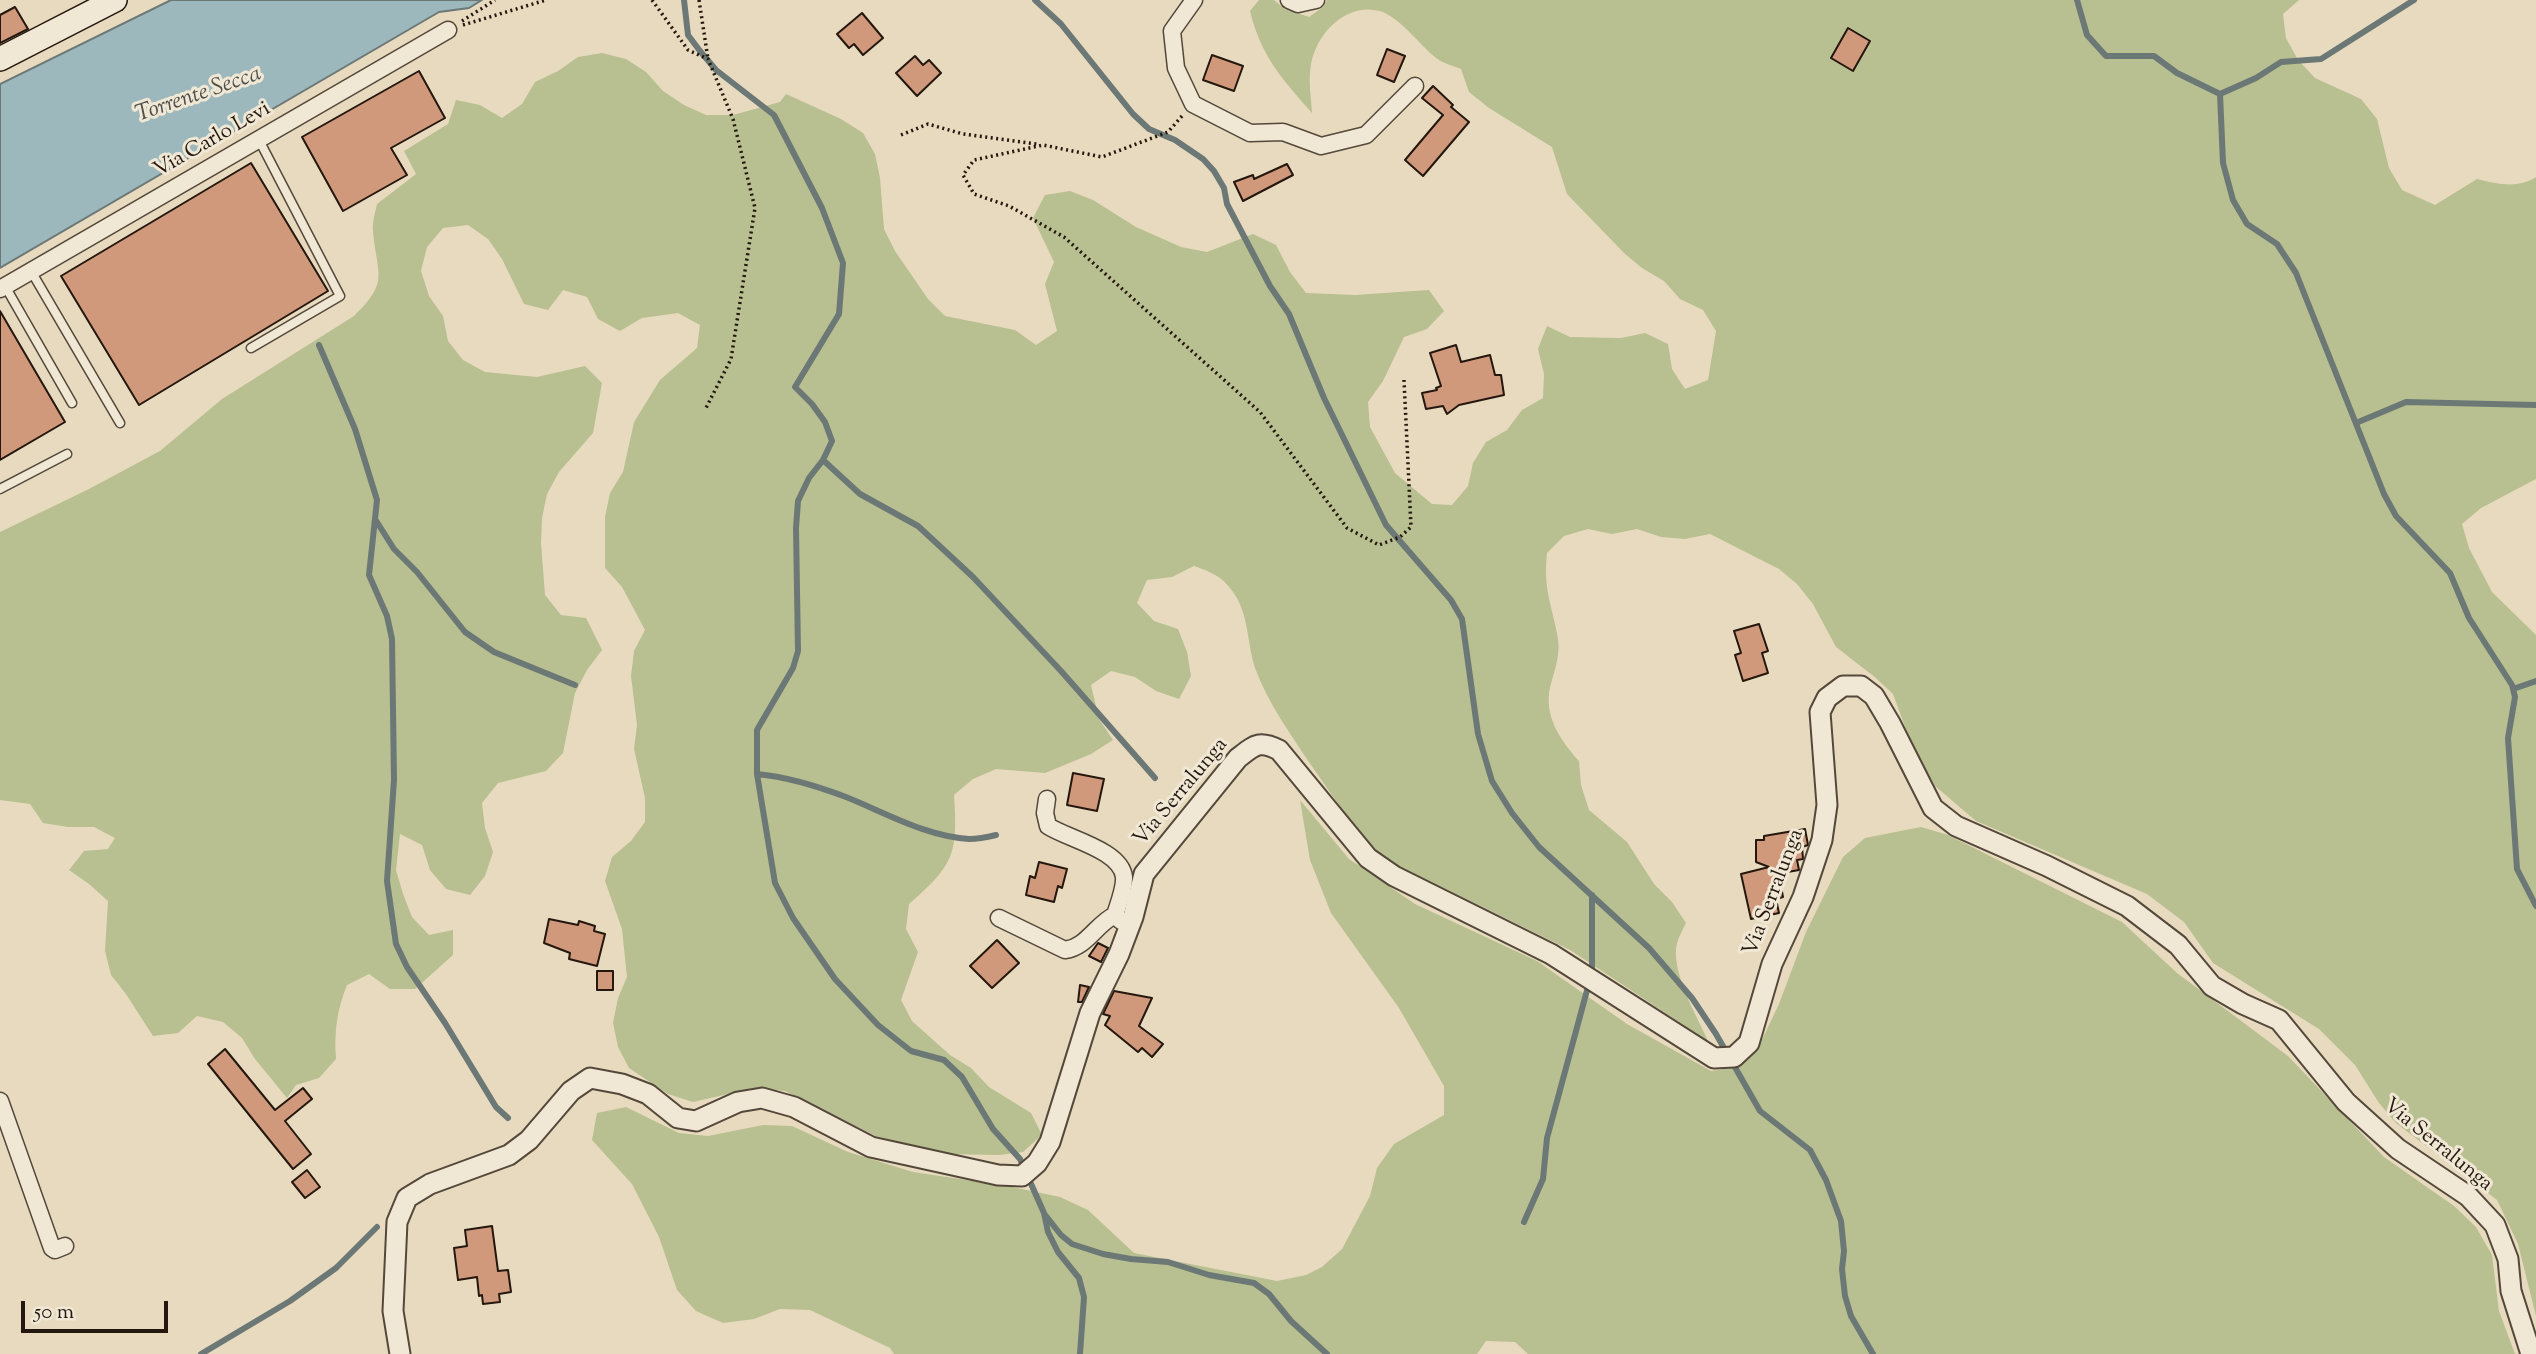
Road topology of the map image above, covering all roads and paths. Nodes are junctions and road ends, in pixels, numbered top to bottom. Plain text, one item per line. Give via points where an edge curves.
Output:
1 (115, 0) edge
2 (495, 0) edge
3 (546, 0) edge
4 (652, 0) edge
5 (699, 0) edge
6 (1194, 0) edge
7 (1289, 0) edge
8 (1315, 0) edge
9 (448, 30) junction
10 (0, 59) edge
11 (708, 59) junction
12 (1415, 86) dead end
13 (1193, 104) junction
14 (901, 135) dead end
15 (258, 138) junction
16 (1043, 145) junction
17 (31, 271) junction
18 (3, 288) edge
19 (251, 348) dead end
20 (1404, 380) dead end
21 (72, 403) dead end
22 (706, 408) dead end
23 (120, 423) dead end
24 (67, 454) dead end
25 (0, 489) edge
26 (1047, 799) dead end
27 (999, 918) dead end
28 (1122, 923) junction
29 (0, 1101) edge
30 (65, 1246) dead end
31 (400, 1354) edge
32 (2531, 1354) edge

1 - 10 main road
2 - 9 path
3 - 9 path
4 - 11 path via 688,50
5 - 11 path
6 - 13 street via 1172,31 1176,68
7 - 8 street via 1298,4
9 - 15 street, Via Carlo Levi
11 - 22 path via 733,119 755,208 731,359
12 - 13 street via 1366,135 1321,146 1283,132 1250,133
13 - 16 path via 1168,132 1102,157
14 - 16 path via 928,124 963,134
15 - 17 street, Via Carlo Levi
15 - 19 lane via 340,296
16 - 20 path via 974,160 963,175 974,194 1009,206 1064,237 1260,412 1348,528 1379,545 1411,527
17 - 18 street, Via Carlo Levi
17 - 23 lane
18 - 21 lane
24 - 25 lane
26 - 28 street, Via Serralunga via 1048,826 1118,863 1124,878
27 - 28 street via 1065,950 1075,949 1105,920
28 - 31 street, Via Serralunga via 1050,1142 1022,1176 998,1175 871,1147 794,1107 762,1098 738,1102 696,1121 678,1118 648,1094 590,1078 571,1091 529,1140 509,1155 430,1184 407,1198 397,1222 393,1311
28 - 32 street, Via Serralunga via 1143,874 1238,758 1266,743 1300,773 1368,858 1394,876 1551,954 1714,1058 1734,1057 1749,1043 1772,964 1822,841 1827,805 1820,712 1827,698 1843,686 1861,686 1874,696 1890,723 1933,808 1956,826 2127,906 2178,945 2211,986 2279,1020 2346,1101 2398,1149 2468,1196 2495,1225
29 - 30 street via 52,1248

